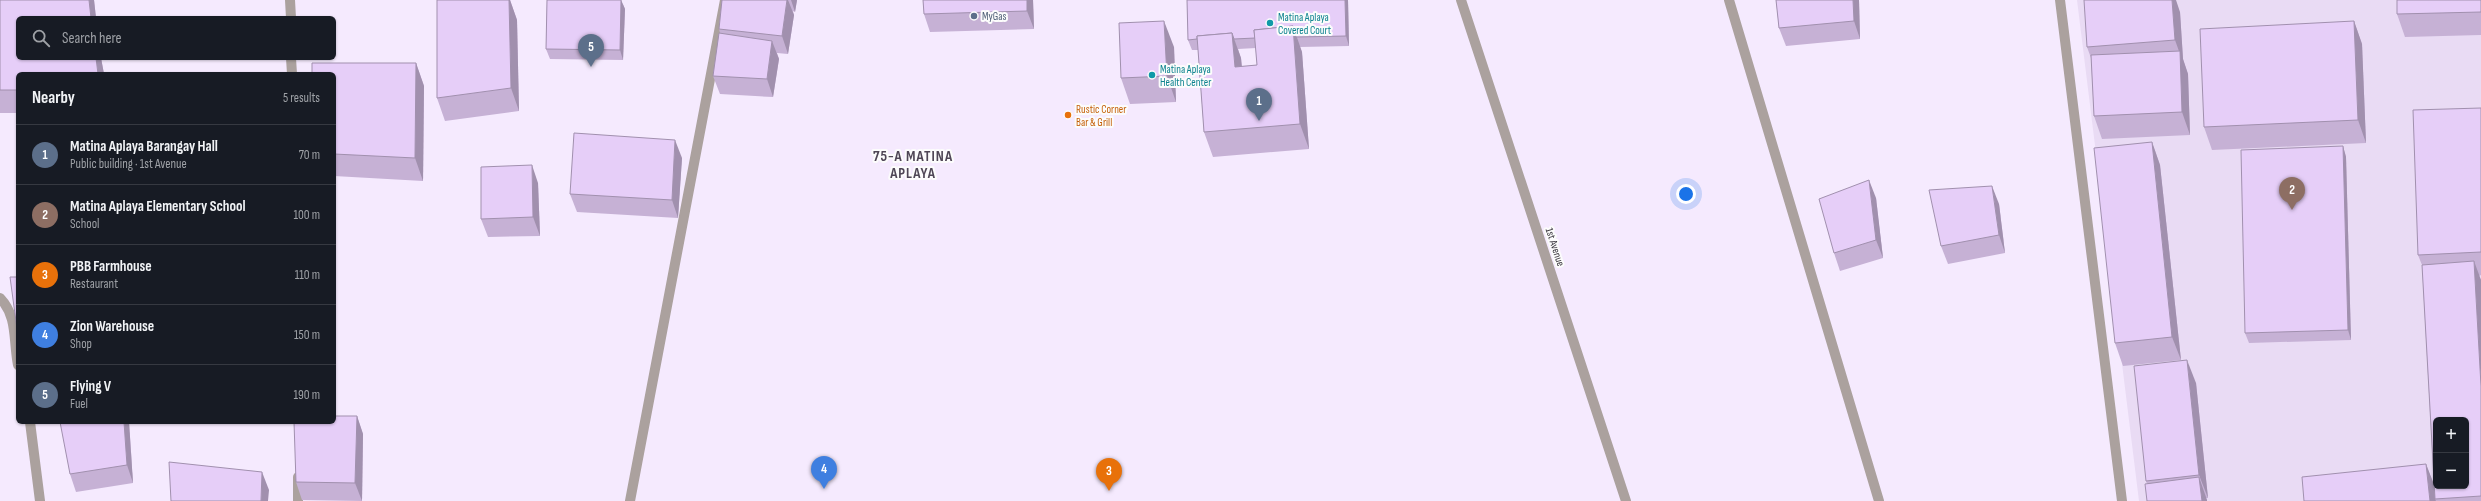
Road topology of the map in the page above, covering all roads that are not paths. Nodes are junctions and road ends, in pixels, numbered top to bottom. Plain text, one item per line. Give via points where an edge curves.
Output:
1 (290, 0) edge
2 (725, 0) edge
3 (1461, 0) edge
4 (1729, 0) edge
5 (2060, 0) edge
6 (291, 16) edge
7 (291, 60) edge
8 (292, 72) edge
9 (0, 298) edge
10 (16, 354) edge
11 (30, 424) edge
12 (298, 469) edge
13 (40, 501) edge
14 (298, 501) edge
15 (630, 501) edge
16 (1626, 501) edge
17 (1879, 501) edge
18 (2122, 501) edge

1 - 6 street
2 - 15 street
3 - 16 street, 1st Avenue
4 - 17 street
5 - 18 street
7 - 8 street
9 - 10 street via 13,316
11 - 13 street
12 - 14 street

